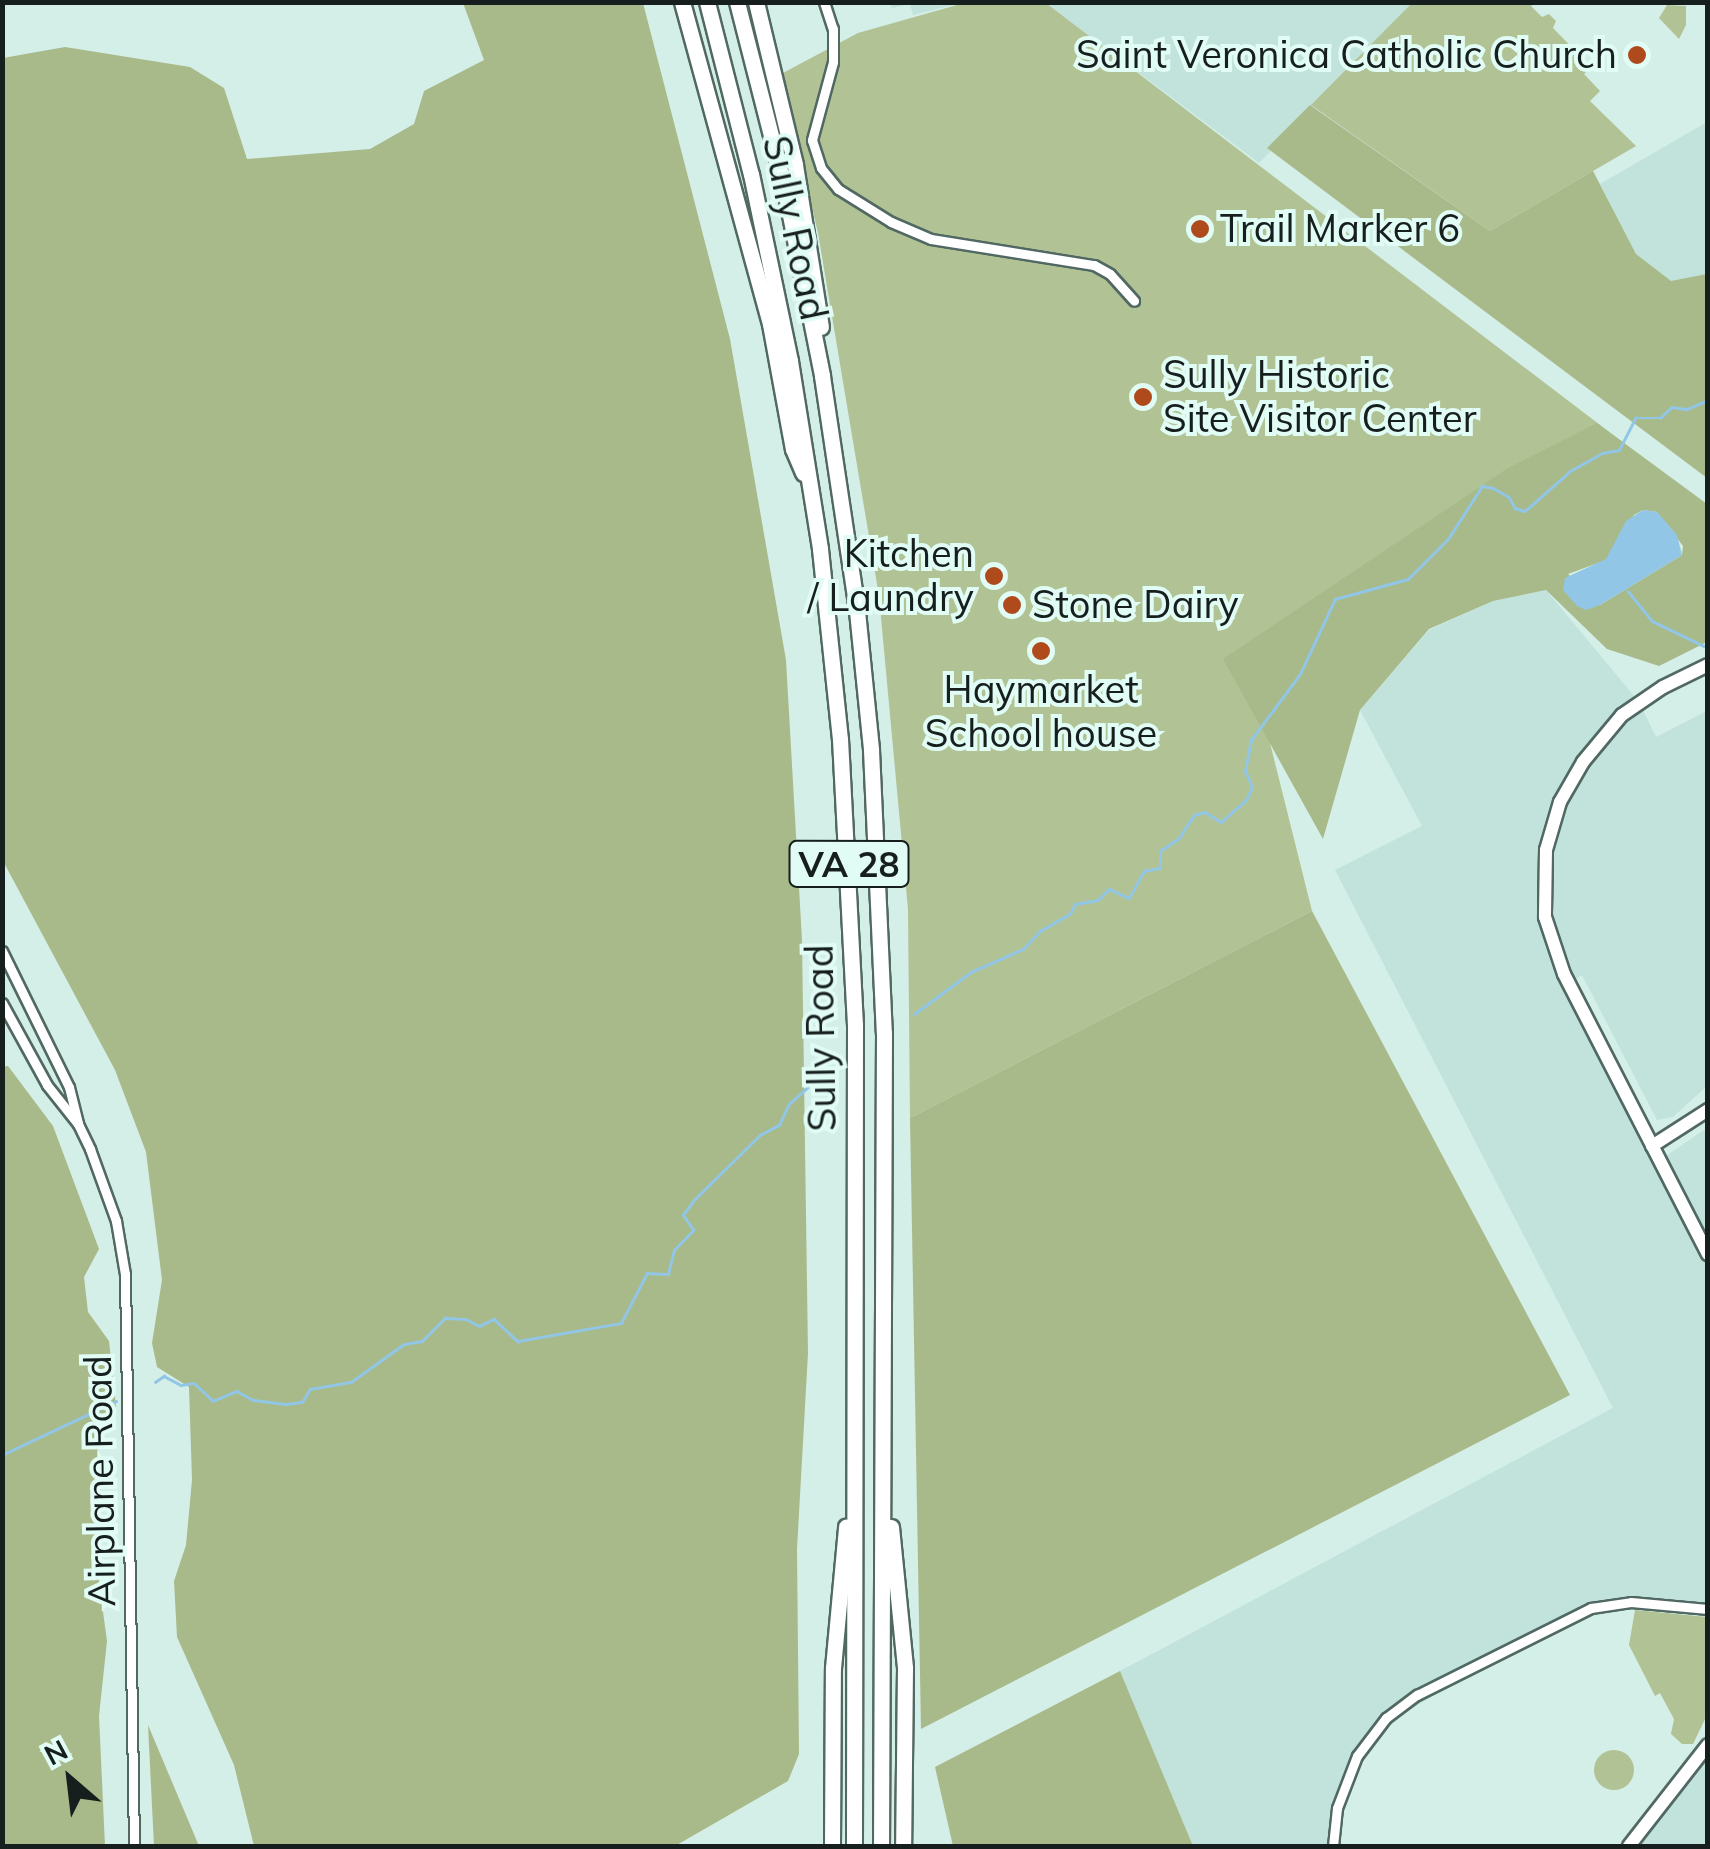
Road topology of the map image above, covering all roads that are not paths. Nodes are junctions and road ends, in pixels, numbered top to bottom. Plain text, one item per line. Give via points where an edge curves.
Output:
1 (684, 2) edge
2 (707, 2) edge
3 (737, 2) edge
4 (756, 2) edge
5 (824, 2) edge
6 (1134, 301) dead end
7 (822, 376) junction
8 (814, 500) junction
9 (1708, 666) edge
10 (2, 951) edge
11 (2, 1002) edge
12 (1708, 1110) edge
13 (78, 1124) junction
14 (1652, 1146) junction
15 (1708, 1254) edge
16 (854, 1438) junction
17 (883, 1458) junction
18 (1708, 1610) edge
19 (1708, 1745) edge
20 (903, 1808) junction
21 (831, 1841) edge
22 (134, 1846) edge
23 (854, 1846) edge
24 (881, 1846) edge
25 (903, 1846) edge
26 (915, 1846) edge
27 (1333, 1846) edge
28 (1629, 1846) edge

1 - 8 highway via 770,324 793,449
2 - 8 highway, Sully Road / VA 28 via 762,220
3 - 7 highway, Sully Road / VA 28 via 785,190
4 - 7 highway via 790,136 820,301
5 - 6 street via 833,62 812,140 816,159 838,189 918,235 1094,265
7 - 17 highway, Sully Road / VA 28 via 857,610 878,847
8 - 16 highway, Sully Road / VA 28 via 838,707 852,929
9 - 14 street via 1639,702 1602,735 1560,802 1546,850 1545,918 1558,960
10 - 13 street, Airplane Road via 77,1105
11 - 13 street, Airplane Road via 46,1085
12 - 14 street
13 - 22 street, Airplane Road via 116,1220 128,1305
14 - 15 street
16 - 21 highway via 835,1619
16 - 23 highway, Sully Road / VA 28
17 - 20 highway via 903,1635
17 - 24 highway, Sully Road / VA 28
18 - 27 street via 1631,1602 1591,1608 1417,1695 1386,1718 1357,1756 1336,1808
19 - 28 street
20 - 25 highway
20 - 26 highway

